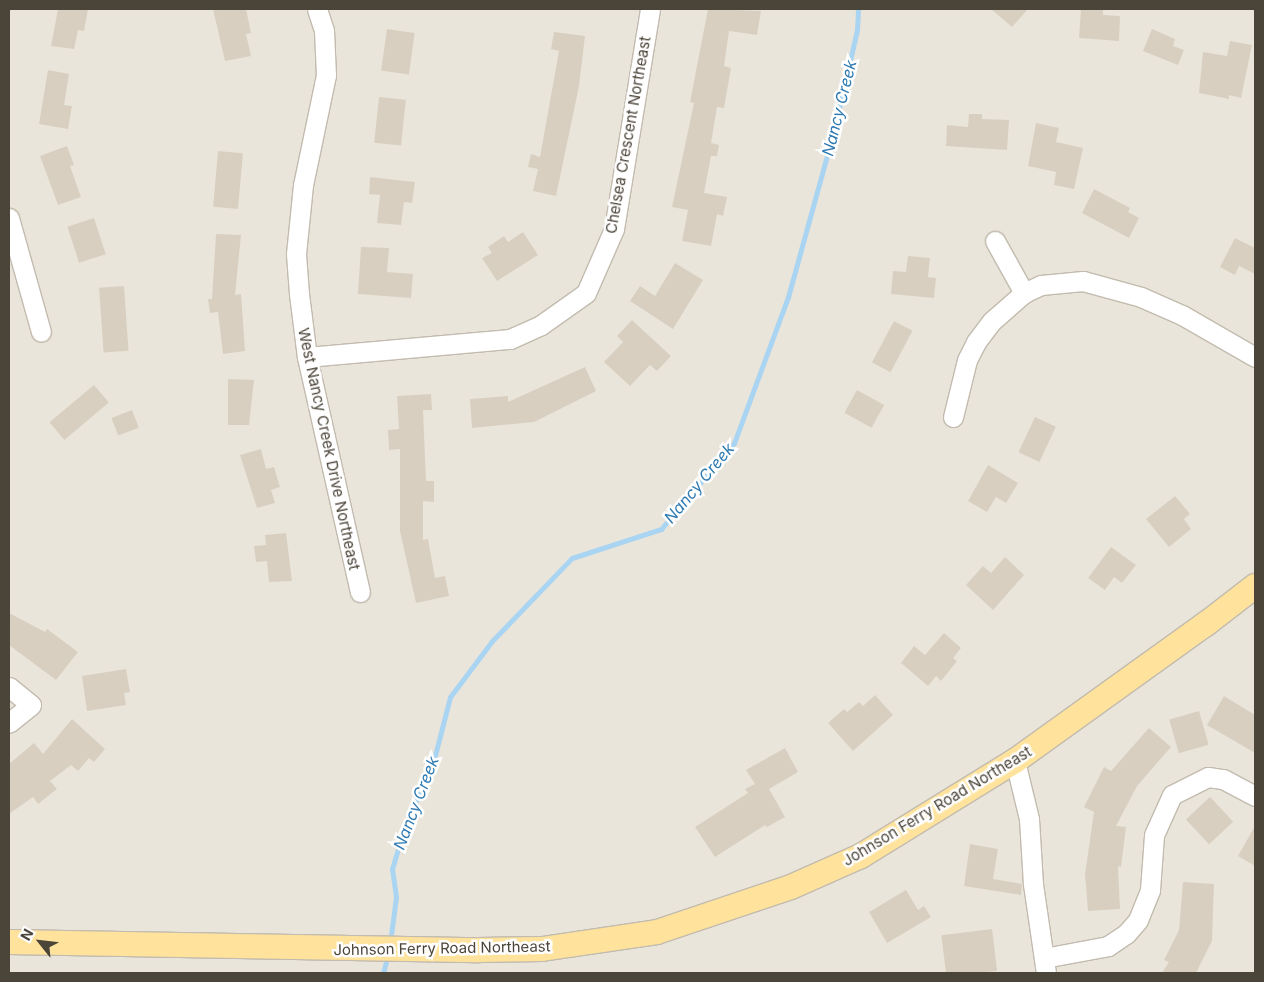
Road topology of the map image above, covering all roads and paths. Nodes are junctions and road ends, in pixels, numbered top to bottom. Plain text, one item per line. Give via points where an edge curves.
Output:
1 (318, 9) edge
2 (650, 9) edge
3 (9, 218) edge
4 (995, 241) dead end
5 (1024, 293) junction
6 (41, 332) dead end
7 (307, 357) junction
8 (1255, 357) edge
9 (953, 417) dead end
10 (1255, 586) edge
11 (360, 592) dead end
12 (9, 687) edge
13 (9, 723) edge
14 (1014, 761) junction
15 (1255, 796) edge
16 (9, 942) edge
17 (1045, 966) edge

1 - 7 street, West Nancy Creek Drive Northeast via 324,30 326,75 303,185 296,254
2 - 7 street, Chelsea Crescent Northeast via 614,229 586,293 540,325 510,339
3 - 6 street
4 - 5 street
5 - 8 street via 1063,281 1108,287 1182,315
5 - 9 street via 992,321 976,342 967,360
7 - 11 street, West Nancy Creek Drive Northeast
10 - 14 main road, Johnson Ferry Road Northeast
12 - 13 street via 31,705
14 - 16 main road, Johnson Ferry Road Northeast via 861,856 791,887 657,932 542,949 353,950
14 - 17 street via 1029,819 1033,884
15 - 17 street via 1223,779 1208,777 1172,795 1154,834 1150,890 1138,920 1126,934 1108,946

